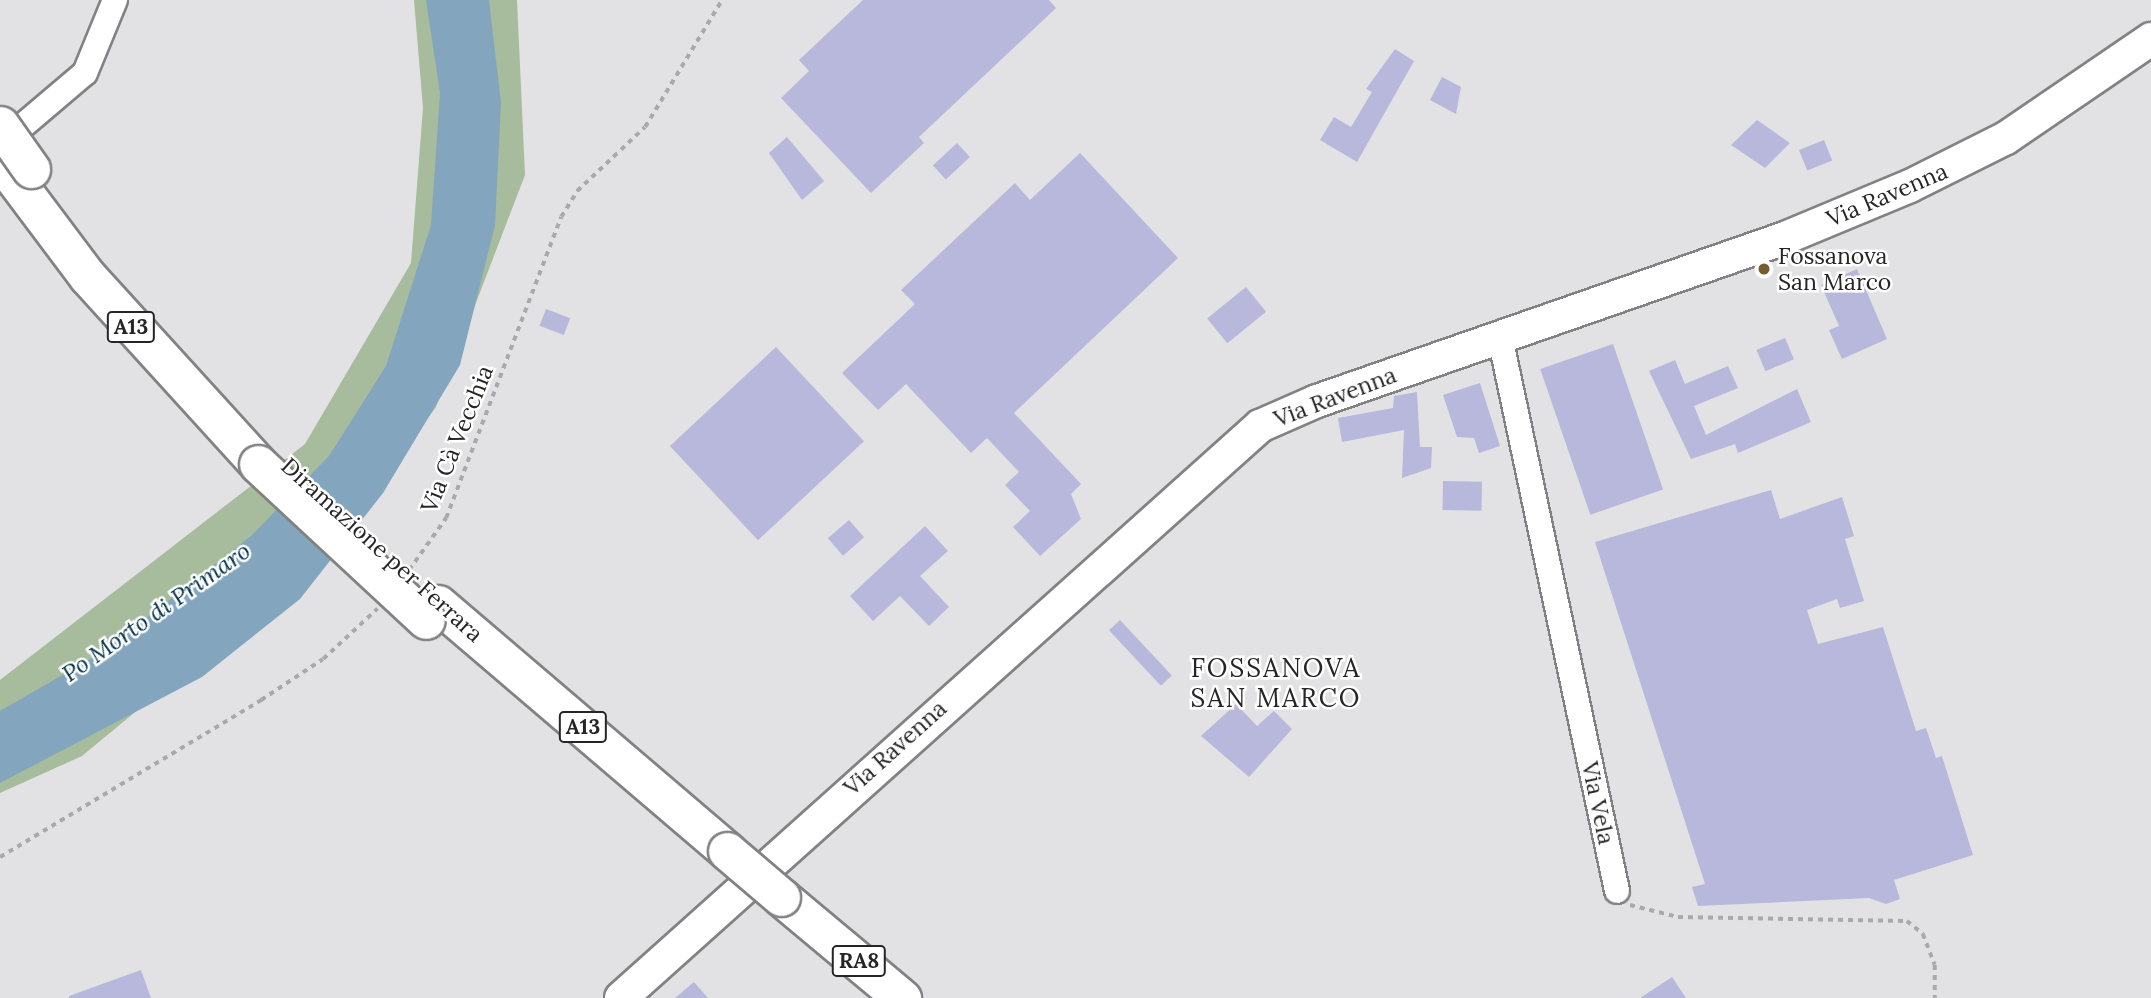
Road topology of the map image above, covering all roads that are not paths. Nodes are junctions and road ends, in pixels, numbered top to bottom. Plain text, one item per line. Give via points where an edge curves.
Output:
1 (115, 0) edge
2 (2151, 39) edge
3 (0, 125) edge
4 (0, 145) edge
5 (15, 170) edge
6 (1500, 337) junction
7 (1617, 891) road end
8 (807, 932) junction
9 (621, 998) edge
10 (868, 998) edge
11 (902, 998) edge

1 - 4 street via 85,73
2 - 6 main road, Via Ravenna via 1957,165 1785,238
3 - 5 highway, Diramazione per Ferrara / A13, bridge
5 - 8 highway, Diramazione per Ferrara / A13, bridge via 125,320 266,458 432,612
6 - 7 street, Via Vela
6 - 9 main road, Via Ravenna via 1307,405 1235,445
8 - 10 highway, RA8
8 - 11 highway, RA8

